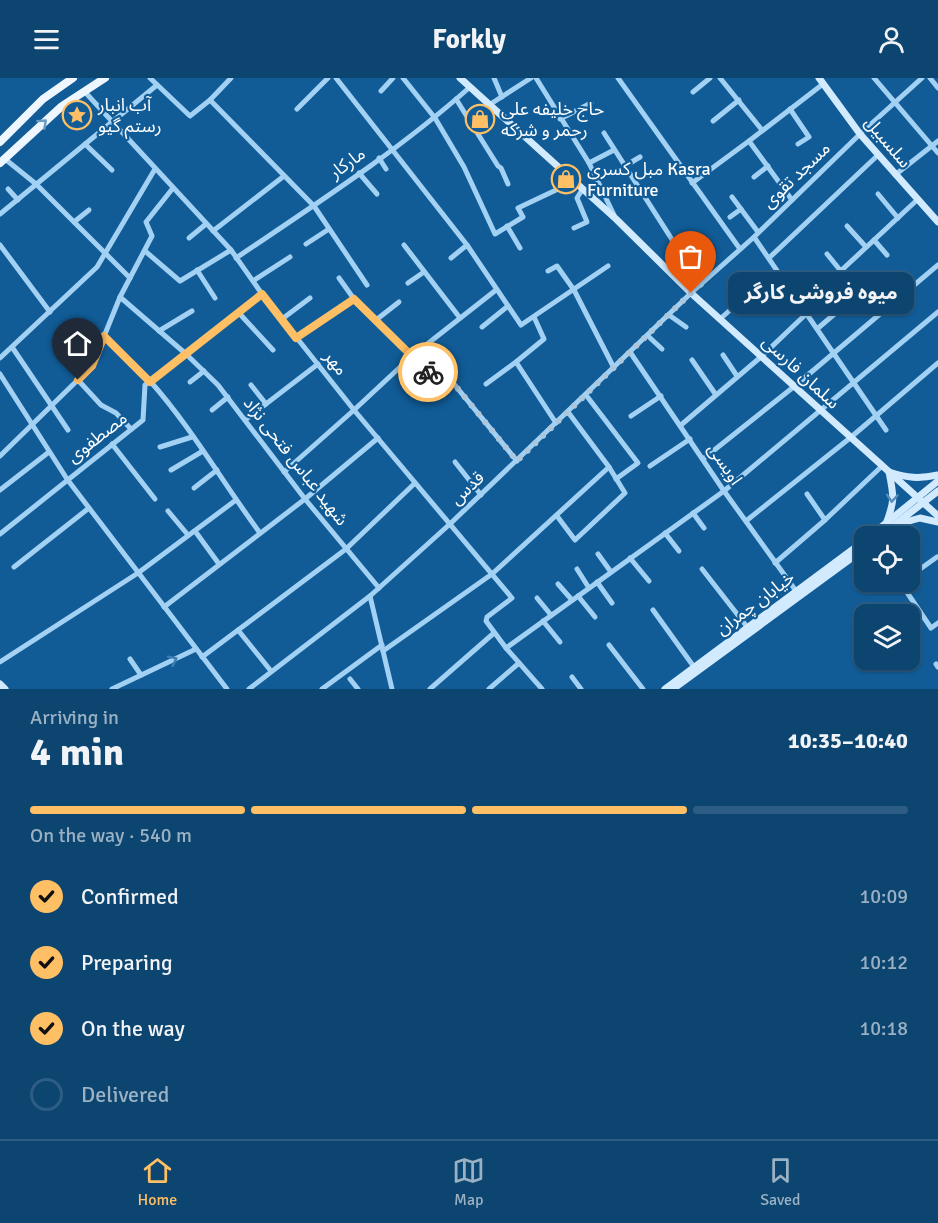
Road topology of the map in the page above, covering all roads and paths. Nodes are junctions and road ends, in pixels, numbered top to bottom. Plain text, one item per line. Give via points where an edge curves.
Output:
1 (73, 78) edge
2 (105, 78) edge
3 (150, 78) edge
4 (231, 78) edge
5 (327, 78) edge
6 (336, 78) edge
7 (393, 78) edge
8 (403, 78) edge
9 (460, 78) edge
10 (494, 78) edge
11 (531, 78) edge
12 (536, 78) edge
13 (618, 78) edge
14 (710, 78) edge
15 (874, 78) edge
16 (922, 78) edge
17 (930, 78) edge
18 (722, 79) edge
19 (821, 81) edge
20 (157, 85) junction
21 (470, 87) junction
22 (938, 88) edge
23 (84, 91) junction
24 (381, 91) dead end
25 (693, 93) dead end
26 (502, 97) junction
27 (456, 99) junction
28 (210, 100) junction
29 (739, 100) junction
30 (895, 102) junction
31 (591, 103) dead end
32 (489, 105) junction
33 (297, 109) dead end
34 (790, 109) junction
35 (435, 118) junction
36 (560, 118) junction
37 (713, 120) dead end
38 (112, 122) junction
39 (762, 130) junction
40 (604, 133) dead end
41 (860, 134) junction
42 (749, 141) junction
43 (938, 141) edge
44 (0, 142) edge
45 (85, 144) junction
46 (798, 144) dead end
47 (932, 146) junction
48 (392, 148) junction
49 (614, 150) junction
50 (938, 153) edge
51 (878, 155) junction
52 (640, 156) dead end
53 (379, 158) junction
54 (2, 161) edge
55 (589, 163) junction
56 (625, 166) junction
57 (768, 166) junction
58 (386, 169) dead end
59 (112, 170) dead end
60 (155, 170) junction
61 (359, 172) junction
62 (284, 176) junction
63 (895, 176) junction
64 (754, 177) dead end
65 (573, 182) junction
66 (692, 183) junction
67 (36, 184) junction
68 (508, 184) dead end
69 (173, 188) junction
70 (8, 189) dead end
71 (582, 190) junction
72 (377, 194) dead end
73 (878, 194) dead end
74 (732, 197) dead end
75 (18, 200) junction
76 (792, 200) junction
77 (918, 200) junction
78 (314, 206) junction
79 (741, 209) junction
80 (89, 210) dead end
81 (0, 214) edge
82 (730, 217) dead end
83 (898, 218) junction
84 (616, 219) junction
85 (74, 222) junction
86 (938, 222) edge
87 (206, 224) junction
88 (507, 226) junction
89 (847, 226) dead end
90 (574, 228) dead end
91 (329, 229) junction
92 (213, 231) junction
93 (756, 234) junction
94 (189, 238) dead end
95 (874, 240) junction
96 (306, 244) dead end
97 (0, 245) edge
98 (404, 245) dead end
99 (467, 245) junction
100 (866, 247) junction
101 (520, 248) dead end
102 (740, 249) junction
103 (231, 250) junction
104 (145, 251) junction
105 (105, 254) junction
106 (827, 254) dead end
107 (887, 255) dead end
108 (290, 257) dead end
109 (236, 258) junction
110 (451, 258) dead end
111 (769, 258) junction
112 (938, 265) edge
113 (608, 266) dead end
114 (197, 270) junction
115 (840, 270) junction
116 (548, 271) dead end
117 (424, 272) junction
118 (130, 278) junction
119 (339, 278) dead end
120 (253, 281) junction
121 (872, 282) dead end
122 (408, 284) dead end
123 (367, 285) dead end
124 (701, 285) junction
125 (756, 287) dead end
126 (740, 288) dead end
127 (496, 290) junction
128 (574, 290) junction
129 (691, 293) junction
130 (262, 294) junction
131 (747, 295) junction
132 (120, 297) junction
133 (215, 298) dead end
134 (310, 298) dead end
135 (354, 299) junction
136 (399, 302) dead end
137 (508, 306) junction
138 (802, 307) junction
139 (192, 311) dead end
140 (50, 312) junction
141 (238, 312) junction
142 (938, 312) edge
143 (806, 314) junction
144 (669, 315) junction
145 (534, 317) junction
146 (460, 318) junction
147 (282, 319) junction
148 (720, 319) junction
149 (376, 320) junction
150 (482, 327) dead end
151 (686, 327) dead end
152 (817, 329) junction
153 (159, 331) junction
154 (104, 336) junction
155 (648, 336) junction
156 (296, 338) junction
157 (12, 347) junction
158 (273, 350) dead end
159 (662, 350) dead end
160 (630, 352) junction
161 (834, 353) junction
162 (186, 354) junction
163 (723, 355) dead end
164 (412, 356) junction
165 (762, 356) junction
166 (0, 358) edge
167 (692, 360) dead end
168 (516, 362) junction
169 (938, 363) edge
170 (318, 364) junction
171 (614, 368) junction
172 (204, 371) junction
173 (0, 374) edge
174 (737, 376) junction
175 (78, 380) junction
176 (150, 382) junction
177 (190, 382) dead end
178 (854, 383) junction
179 (486, 384) dead end
180 (251, 385) dead end
181 (795, 385) junction
182 (586, 395) junction
183 (716, 395) junction
184 (661, 396) junction
185 (228, 398) junction
186 (266, 404) junction
187 (52, 407) junction
188 (212, 410) dead end
189 (354, 410) junction
190 (822, 411) junction
191 (568, 412) junction
192 (631, 416) dead end
193 (876, 416) junction
194 (245, 420) junction
195 (556, 423) junction
196 (681, 424) junction
197 (32, 427) junction
198 (131, 429) junction
199 (68, 430) dead end
200 (886, 430) dead end
201 (192, 437) junction
202 (378, 438) junction
203 (850, 438) junction
204 (690, 439) junction
205 (112, 444) junction
206 (160, 447) dead end
207 (203, 451) junction
208 (49, 452) junction
209 (0, 456) edge
210 (703, 459) junction
211 (517, 461) junction
212 (454, 462) dead end
213 (650, 466) dead end
214 (882, 466) junction
215 (609, 467) junction
216 (171, 470) dead end
217 (217, 470) junction
218 (284, 471) junction
219 (889, 472) junction
220 (938, 475) edge
221 (67, 479) junction
222 (617, 480) junction
223 (938, 481) edge
224 (415, 483) junction
225 (194, 488) dead end
226 (0, 490) edge
227 (724, 490) junction
228 (938, 491) edge
229 (807, 494) dead end
230 (481, 495) junction
231 (155, 499) dead end
232 (305, 499) junction
233 (236, 500) junction
234 (920, 500) junction
235 (89, 508) junction
236 (168, 511) dead end
237 (693, 513) junction
238 (556, 516) junction
239 (938, 516) edge
240 (825, 520) junction
241 (746, 521) junction
242 (938, 522) edge
243 (451, 523) junction
244 (889, 526) junction
245 (704, 528) dead end
246 (195, 531) junction
247 (260, 533) junction
248 (665, 533) junction
249 (0, 534) edge
250 (188, 535) junction
251 (854, 548) edge
252 (346, 549) junction
253 (679, 551) dead end
254 (598, 554) dead end
255 (854, 556) edge
256 (937, 557) edge
257 (630, 558) junction
258 (775, 563) junction
259 (219, 564) junction
260 (14, 567) dead end
261 (577, 569) dead end
262 (702, 569) dead end
263 (920, 570) edge
264 (611, 572) junction
265 (138, 573) junction
266 (492, 574) junction
267 (649, 581) dead end
268 (597, 582) junction
269 (558, 584) dead end
270 (379, 588) junction
271 (589, 588) junction
272 (796, 591) junction
273 (908, 592) edge
274 (370, 596) junction
275 (578, 596) junction
276 (537, 598) dead end
277 (572, 600) junction
278 (612, 603) dead end
279 (164, 607) junction
280 (653, 610) dead end
281 (551, 615) junction
282 (595, 617) dead end
283 (543, 621) junction
284 (938, 623) edge
285 (748, 628) junction
286 (238, 630) junction
287 (494, 633) junction
288 (560, 642) dead end
289 (609, 645) dead end
290 (383, 648) junction
291 (506, 648) junction
292 (196, 649) junction
293 (202, 657) junction
294 (130, 658) dead end
295 (0, 662) edge
296 (519, 663) junction
297 (694, 667) junction
298 (272, 671) junction
299 (141, 675) junction
300 (572, 678) dead end
301 (350, 679) dead end
302 (0, 684) edge
303 (5, 689) edge
304 (112, 689) edge
305 (227, 689) edge
306 (249, 689) edge
307 (322, 689) edge
308 (358, 689) edge
309 (392, 689) edge
310 (430, 689) edge
311 (489, 689) edge
312 (542, 689) edge
313 (581, 689) edge
314 (643, 689) edge
315 (665, 689) edge
316 (673, 689) edge

1 - 44 main road via 43,99
2 - 23 main road
3 - 20 street
4 - 28 street
5 - 33 street
6 - 48 street
7 - 24 street
8 - 35 street
9 - 21 main road, سلمان فارسی
10 - 26 street
11 - 26 street
12 - 36 street
13 - 66 street
14 - 25 street
15 - 30 street
16 - 30 street, مسجد تقوی
17 - 22 street
18 - 29 street
19 - 34 street
19 - 41 main road, سلسبیل
20 - 28 street via 190,116
20 - 38 street
21 - 27 street, مارکار
21 - 32 main road, سلمان فارسی
23 - 38 street, مهر
54 -> 23 main road
26 - 32 street
27 - 35 street, مارکار
27 - 68 street
28 - 62 street
29 - 37 street
29 - 39 street
30 - 41 street, مسجد تقوی
30 - 47 street
31 - 36 street
32 - 65 main road, سلمان فارسی
34 - 39 street
34 - 46 street via 809,137
35 - 48 street, مارکار
35 - 88 street via 464,167 495,234
36 - 55 street
38 - 45 street
38 - 60 street, مهر
39 - 42 street
40 - 49 street
41 - 51 main road, سلسبیل
41 - 76 street, مسجد تقوی
42 - 57 street
42 - 66 street
43 - 47 street
45 - 59 street
45 - 67 street
47 - 50 street
47 - 63 street
48 - 53 street, مارکار
48 - 99 street
49 - 55 street
49 - 56 street
51 - 63 main road, سلسبیل
51 - 111 street
52 - 56 street
53 - 58 street
53 - 61 street, مارکار
54 - 67 street
55 - 84 street
56 - 124 street
57 - 64 street
57 - 76 street
60 - 69 street, مهر
60 - 105 street
61 - 72 street
61 - 78 street, مارکار
62 - 78 street
62 - 92 street
63 - 77 main road, سلسبیل
65 - 71 main road, سلمان فارسی
65 - 88 street via 518,208 523,217
66 - 102 street
67 - 75 street
67 - 85 street
69 - 87 street, مهر
69 - 104 street via 146,222 152,235
70 - 75 street
71 - 84 main road, سلمان فارسی
71 - 90 street via 577,198 587,222
73 - 83 street
74 - 79 street
75 - 81 street
76 - 93 street, مسجد تقوی
77 - 83 street
77 - 86 main road, سلسبیل
78 - 91 street
78 - 109 street, مارکار
79 - 82 street
79 - 93 street
80 - 85 street
83 - 95 street
84 - 129 main road, سلمان فارسی
85 - 105 street
87 - 92 street, مهر
87 - 94 street
88 - 101 street
89 - 100 street
91 - 96 street
91 - 123 street
92 - 103 street, مهر
93 - 102 street, مسجد تقوی
93 - 111 street
95 - 100 street
95 - 107 street
97 - 140 street
98 - 117 street
99 - 110 street
99 - 127 street
100 - 115 street
102 - 124 street, مسجد تقوی
103 - 109 street, مهر
103 - 114 street
104 - 114 street via 178,281
104 - 118 street
105 - 118 street
105 - 140 street via 97,267
106 - 115 street
108 - 120 street
109 - 120 street, مهر
111 - 138 street
112 - 161 street
113 - 128 street
114 - 133 street
115 - 138 street
116 - 128 street via 557,266
117 - 122 street
117 - 146 street
118 - 132 street
119 - 135 street
120 - 130 street, مهر
121 - 152 street
124 - 129 street, مسجد تقوی
125 - 131 street
126 - 131 street
127 - 137 street
127 - 146 street
128 - 145 street
128 - 171 street
129 - 144 street, قدس
129 - 148 main road, سلمان فارسی
130 - 141 street
130 - 147 street, مهر
131 - 148 street
132 - 153 street, شهید عباس فتحی نژاد
132 - 154 street
134 - 147 street
135 - 149 street
135 - 156 street
136 - 149 street
137 - 145 street via 521,326
137 - 150 street
138 - 143 street
139 - 153 street
140 - 157 street
141 - 158 street
141 - 162 street
142 - 178 street
143 - 152 street
143 - 165 street
144 - 151 street
144 - 155 street, قدس
145 - 168 street via 544,339
146 - 164 street
147 - 156 street, مهر
148 - 165 main road, سلمان فارسی
149 - 164 street
152 - 161 street
153 - 162 street, شهید عباس فتحی نژاد
154 - 175 street via 92,366
154 - 176 street
155 - 159 street
155 - 160 street, قدس
156 - 170 street, مهر
157 - 166 street
157 - 187 street
160 - 171 street, قدس
160 - 184 street, اویسی
161 - 178 street
161 - 181 street
162 - 172 street, شهید عباس فتحی نژاد
162 - 176 street
163 - 174 street
164 - 189 street
164 - 211 street via 435,380 445,373
165 - 174 street
165 - 181 main road, سلمان فارسی
167 - 183 street
168 - 179 street
168 - 195 street
169 - 193 street
170 - 186 street
170 - 189 street, مهر
171 - 182 street, قدس
172 - 177 street
172 - 185 street, شهید عباس فتحی نژاد
173 - 197 street
174 - 183 street
175 - 187 street
175 - 198 street
176 - 198 street, مصطفوی via 144,388 143,420
176 - 201 street
178 - 190 street
178 - 193 street
180 - 186 street
181 - 190 main road, سلمان فارسی
181 - 210 street
182 - 191 street, قدس
182 - 222 street via 638,463
183 - 196 street
184 - 192 street
184 - 196 street, اویسی
185 - 188 street
185 - 194 street, شهید عباس فتحی نژاد
186 - 194 street
187 - 197 street
187 - 199 street
189 - 202 street, مهر
189 - 218 street
190 - 203 main road, سلمان فارسی
190 - 227 street
191 - 195 street, قدس
191 - 215 street
193 - 200 street
193 - 203 street
194 - 218 street, شهید عباس فتحی نژاد
195 - 211 street, قدس
196 - 204 street, اویسی
197 - 208 street
197 - 209 street
198 - 205 street, مصطفوی
201 - 206 street
201 - 207 street
202 - 224 street, مهر
202 - 232 street
203 - 214 main road, سلمان فارسی
203 - 241 street
204 - 210 street, اویسی
204 - 213 street
205 - 221 street, مصطفوی
205 - 231 street
207 - 216 street
207 - 217 street
208 - 221 street
208 - 226 street
210 - 227 street, اویسی
211 - 230 street, قدس
212 - 230 street
214 - 219 main road, سلمان فارسی
214 - 240 street
215 - 222 street
215 - 238 street
217 - 225 street
217 - 233 street
218 - 232 street, شهید عباس فتحی نژاد
219 - 220 main road via 910,478
219 - 234 main road, سلمان فارسی
219 -> 244 main road via 894,489
221 - 235 street
221 - 249 street, مصطفوی
222 - 238 street via 625,494 575,540
223 - 234 main road
224 - 243 street, مهر
224 - 252 street
227 - 237 street
227 - 241 street, اویسی
228 - 234 main road
229 - 240 street
230 - 243 street, قدس
232 - 247 street
232 - 252 street, شهید عباس فتحی نژاد
233 - 246 street
233 - 247 street
234 - 239 main road, سلمان فارسی
234 - 244 main road
235 - 260 street
235 - 265 street
236 - 250 street
237 - 245 street
237 - 248 street
238 - 266 street
240 - 258 street
241 - 258 street, اویسی
242 - 244 main road via 920,518
243 - 266 street, مهر
243 - 270 street, قدس
246 - 250 street
246 - 259 street
247 - 259 street
248 - 253 street
248 - 257 street
250 - 265 street
251 - 272 main road, خیابان چمران
252 - 270 street, شهید عباس فتحی نژاد
252 - 286 street
254 - 264 street
255 - 316 main road, خیابان چمران
256 - 263 street
257 - 264 street
257 - 267 street
258 - 272 street, اویسی
259 - 279 street
261 - 271 street
262 - 285 street
264 - 268 street
265 - 279 street
265 - 295 street
266 - 287 street, مهر via 512,598 487,617
266 - 290 street
268 - 271 street
268 - 278 street
269 - 277 street
270 - 274 street, قدس
271 - 275 street
272 - 285 main road, خیابان چمران
273 - 284 street via 931,628
274 - 290 street
274 - 298 street, قدس
275 - 277 street
275 - 282 street
276 - 281 street
277 - 281 street
279 - 292 street
280 - 297 street
281 - 283 street
283 - 288 street
283 - 291 street
285 - 297 main road, خیابان چمران
286 - 293 street
286 - 298 street
287 - 291 street
287 - 310 street
289 - 314 street
290 - 307 street
290 - 309 street
291 - 296 street
292 - 293 street
299 -> 292 street
293 - 305 street
294 - 299 street
296 - 311 street
296 - 312 street
297 - 315 main road, خیابان چمران
298 - 306 street, قدس
299 - 304 street
300 - 313 street
301 - 308 street
302 - 303 main road

